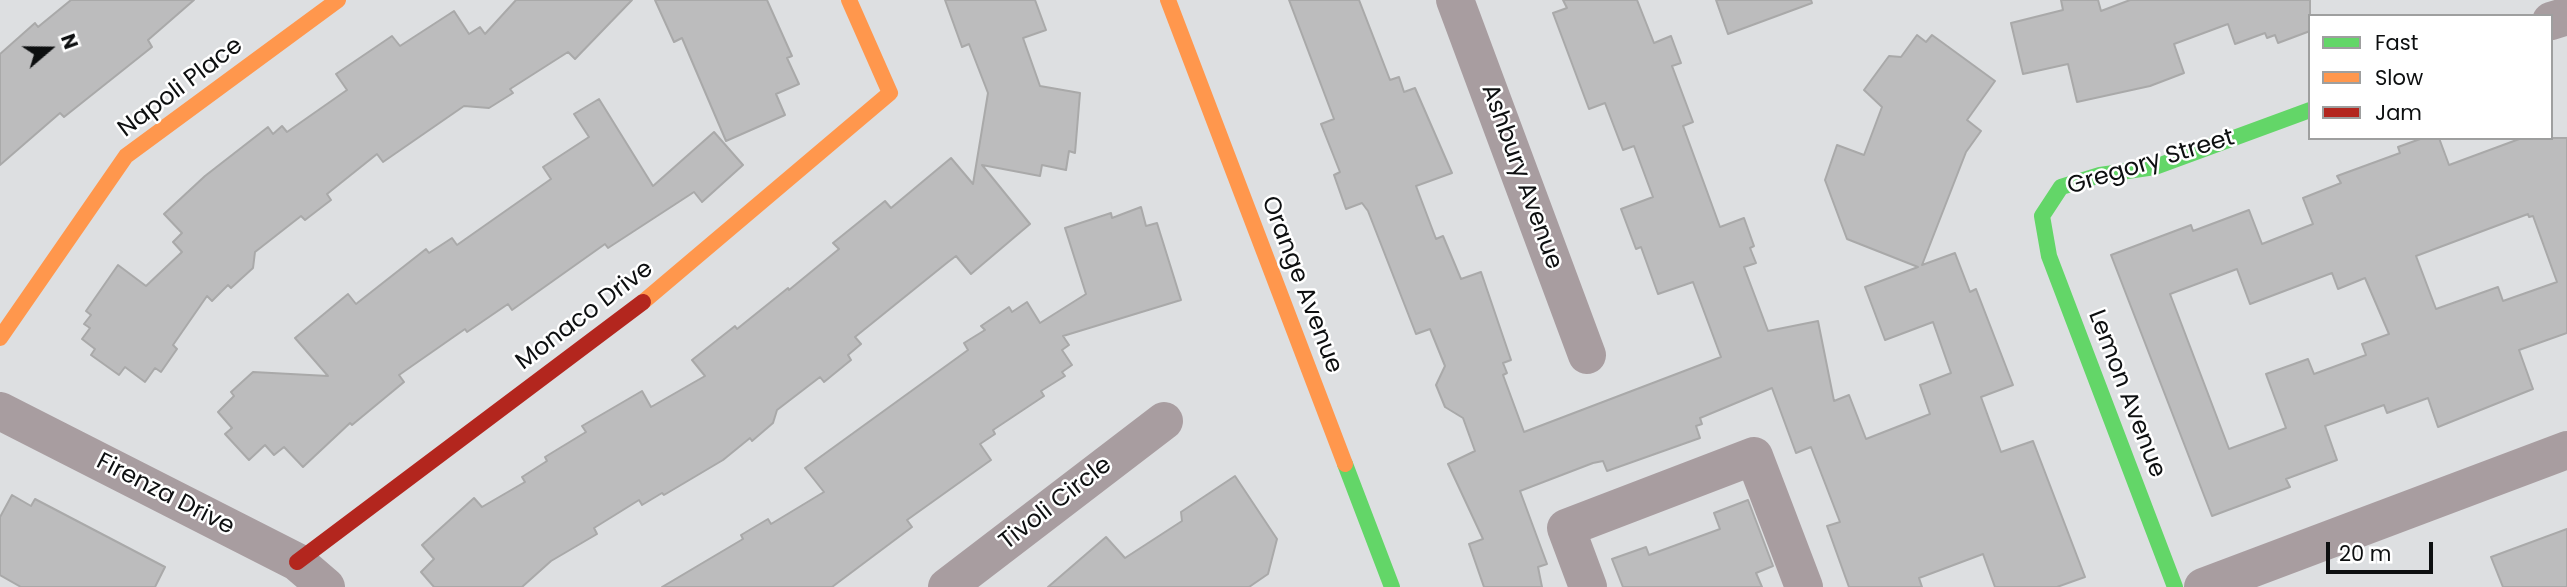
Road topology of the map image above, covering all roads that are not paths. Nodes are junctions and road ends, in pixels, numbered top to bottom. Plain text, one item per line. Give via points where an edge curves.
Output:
1 (338, 0) edge
2 (849, 0) edge
3 (1168, 0) edge
4 (1455, 0) edge
5 (2308, 111) edge
6 (2042, 216) joint
7 (0, 338) edge
8 (1587, 355) dead end
9 (0, 411) edge
10 (1164, 421) dead end
11 (2567, 450) edge
12 (312, 575) edge
13 (947, 587) edge
14 (1392, 587) edge
15 (1588, 587) edge
16 (1804, 587) edge
17 (2175, 587) edge
18 (2203, 587) edge

1 - 7 street, Napoli Place via 127,156
2 - 12 street, Monaco Drive via 890,93
3 - 14 street, Orange Avenue
4 - 8 street, Ashbury Avenue
5 - 6 street, Gregory Street via 2155,167 2100,175 2061,187
6 - 17 street, Lemon Avenue via 2049,256
9 - 12 street, Firenza Drive
10 - 13 street, Tivoli Circle
11 - 18 street
15 - 16 street via 1566,528 1754,456

